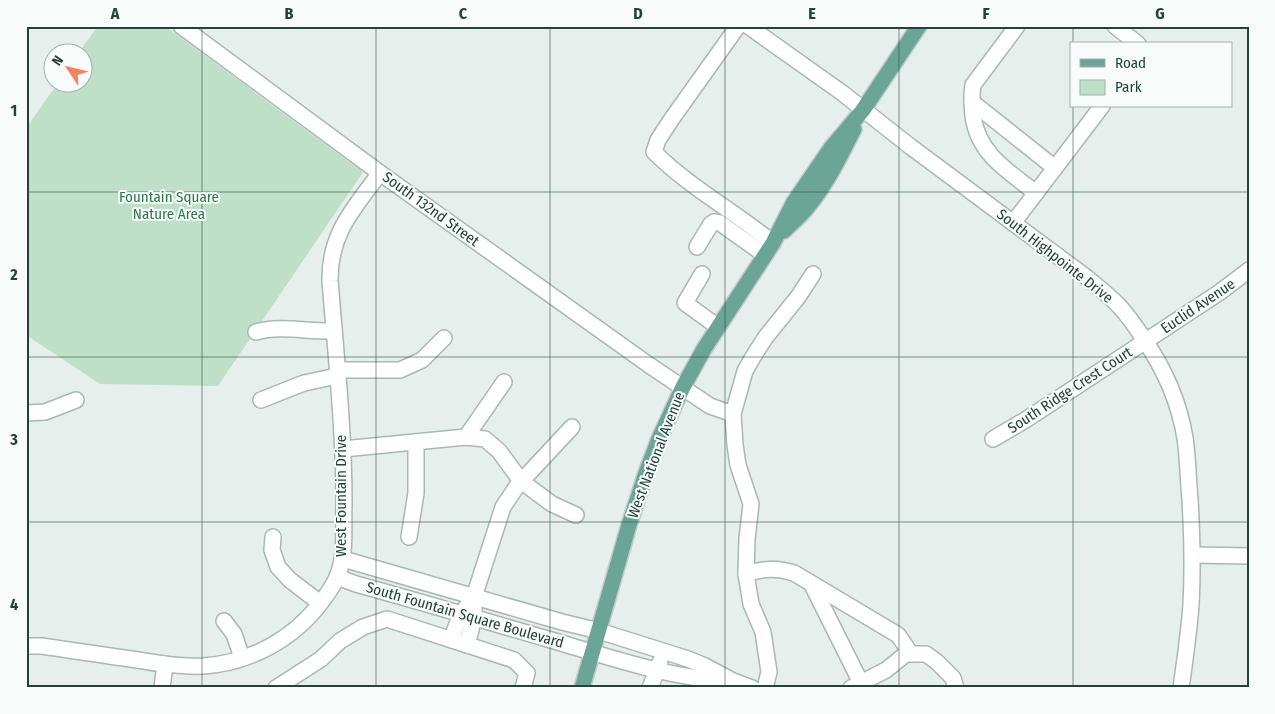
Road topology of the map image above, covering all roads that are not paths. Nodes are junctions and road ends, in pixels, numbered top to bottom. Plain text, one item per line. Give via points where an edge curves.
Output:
1 (182, 26) edge
2 (738, 26) edge
3 (748, 26) edge
4 (919, 26) edge
5 (1017, 26) edge
6 (1115, 26) edge
7 (1135, 42) edge
8 (972, 102) junction
9 (1100, 108) edge
10 (863, 110) junction
11 (1055, 168) junction
12 (380, 173) junction
13 (1036, 193) junction
14 (1013, 223) junction
15 (697, 247) dead end
16 (769, 249) junction
17 (1249, 270) edge
18 (702, 274) dead end
19 (813, 274) dead end
20 (718, 327) junction
21 (334, 331) junction
22 (256, 332) dead end
23 (444, 338) dead end
24 (1146, 341) junction
25 (337, 373) junction
26 (504, 382) dead end
27 (683, 387) junction
28 (76, 400) dead end
29 (261, 400) dead end
30 (26, 413) edge
31 (733, 414) junction
32 (572, 427) dead end
33 (466, 437) junction
34 (993, 439) dead end
35 (416, 442) junction
36 (343, 449) junction
37 (521, 481) junction
38 (576, 515) dead end
39 (273, 537) dead end
40 (409, 537) dead end
41 (1193, 555) junction
42 (1249, 556) edge
43 (343, 559) junction
44 (746, 574) junction
45 (337, 577) junction
46 (811, 583) junction
47 (474, 597) junction
48 (320, 603) junction
49 (468, 616) junction
50 (224, 622) dead end
51 (599, 632) junction
52 (452, 640) junction
53 (467, 645) junction
54 (26, 646) edge
55 (662, 651) junction
56 (593, 653) junction
57 (906, 654) junction
58 (242, 658) junction
59 (165, 664) junction
60 (658, 670) junction
61 (733, 681) junction
62 (856, 685) edge
63 (162, 688) edge
64 (276, 688) edge
65 (523, 688) edge
66 (582, 688) edge
67 (650, 688) edge
68 (752, 688) edge
69 (765, 688) edge
70 (956, 688) edge
71 (1182, 688) edge

1 - 12 street, South 132nd Street
2 - 16 street via 662,133 654,152 675,171 752,226
3 - 10 street, South Highpointe Drive
4 - 10 main road, West National Avenue
5 - 8 street via 973,84
6 - 7 street
8 - 11 street
8 - 13 street via 975,129 983,145 993,158
9 - 11 street
10 - 14 street, South Highpointe Drive
10 - 16 main road, West National Avenue via 824,183 806,209
11 - 13 street
12 - 21 street, West Fountain Drive via 344,222 335,240 330,272
12 - 27 street, South 132nd Street
13 - 14 street
14 - 24 street, South Highpointe Drive via 1109,296
15 - 16 street via 714,222
16 - 20 main road, West National Avenue
17 - 24 street, Euclid Avenue
18 - 20 street via 685,303
19 - 31 street via 765,338 745,371
20 - 27 main road, West National Avenue
21 - 22 street via 279,328
21 - 25 street, West Fountain Drive
23 - 25 street via 422,360 400,370
24 - 34 street, South Ridge Crest Court
24 - 41 street, South Highpointe Drive via 1164,371 1181,420 1187,456
25 - 29 street
25 - 36 street, West Fountain Drive
26 - 33 street
27 - 31 street, South 132nd Street via 710,406
27 - 51 main road, West National Avenue via 659,439 628,525
28 - 30 street via 45,412
31 - 44 street via 734,445 750,504
32 - 37 street
33 - 35 street
33 - 37 street via 485,439 499,451
35 - 36 street
35 - 40 street via 416,493
36 - 43 street, West Fountain Drive
37 - 38 street via 552,504
37 - 47 street via 503,507
39 - 48 street via 272,550 278,567
41 - 42 street
41 - 71 street, South Highpointe Drive
43 - 45 street, West Fountain Drive
43 - 47 street, South Fountain Square Boulevard
44 - 46 street via 780,569
44 - 69 street via 751,604 763,632 769,672
45 - 48 street, West Fountain Drive
45 - 49 street, South Fountain Square Boulevard
46 - 57 street via 898,635 907,648
46 - 62 street
47 - 49 street
47 - 51 street, South Fountain Square Boulevard
48 - 58 street, West Fountain Drive via 284,638
49 - 52 street via 455,626
49 - 53 street
49 - 56 street, South Fountain Square Boulevard
50 - 58 street via 234,634
51 - 55 street, South Fountain Square Boulevard
51 - 56 main road, West National Avenue
52 - 53 street
52 - 64 street via 387,620 363,627 340,641 320,659
53 - 65 street via 514,660 527,673
54 - 59 street, West Fountain Drive
55 - 60 street
55 - 61 street, South Fountain Square Boulevard via 705,666
56 - 60 street, South Fountain Square Boulevard
56 - 66 main road, West National Avenue
57 - 62 street via 886,670
57 - 70 street via 926,654 953,678
58 - 59 street, West Fountain Drive via 205,666
59 - 63 street
60 - 61 street, South Fountain Square Boulevard via 700,679
60 - 67 street
61 - 68 street

